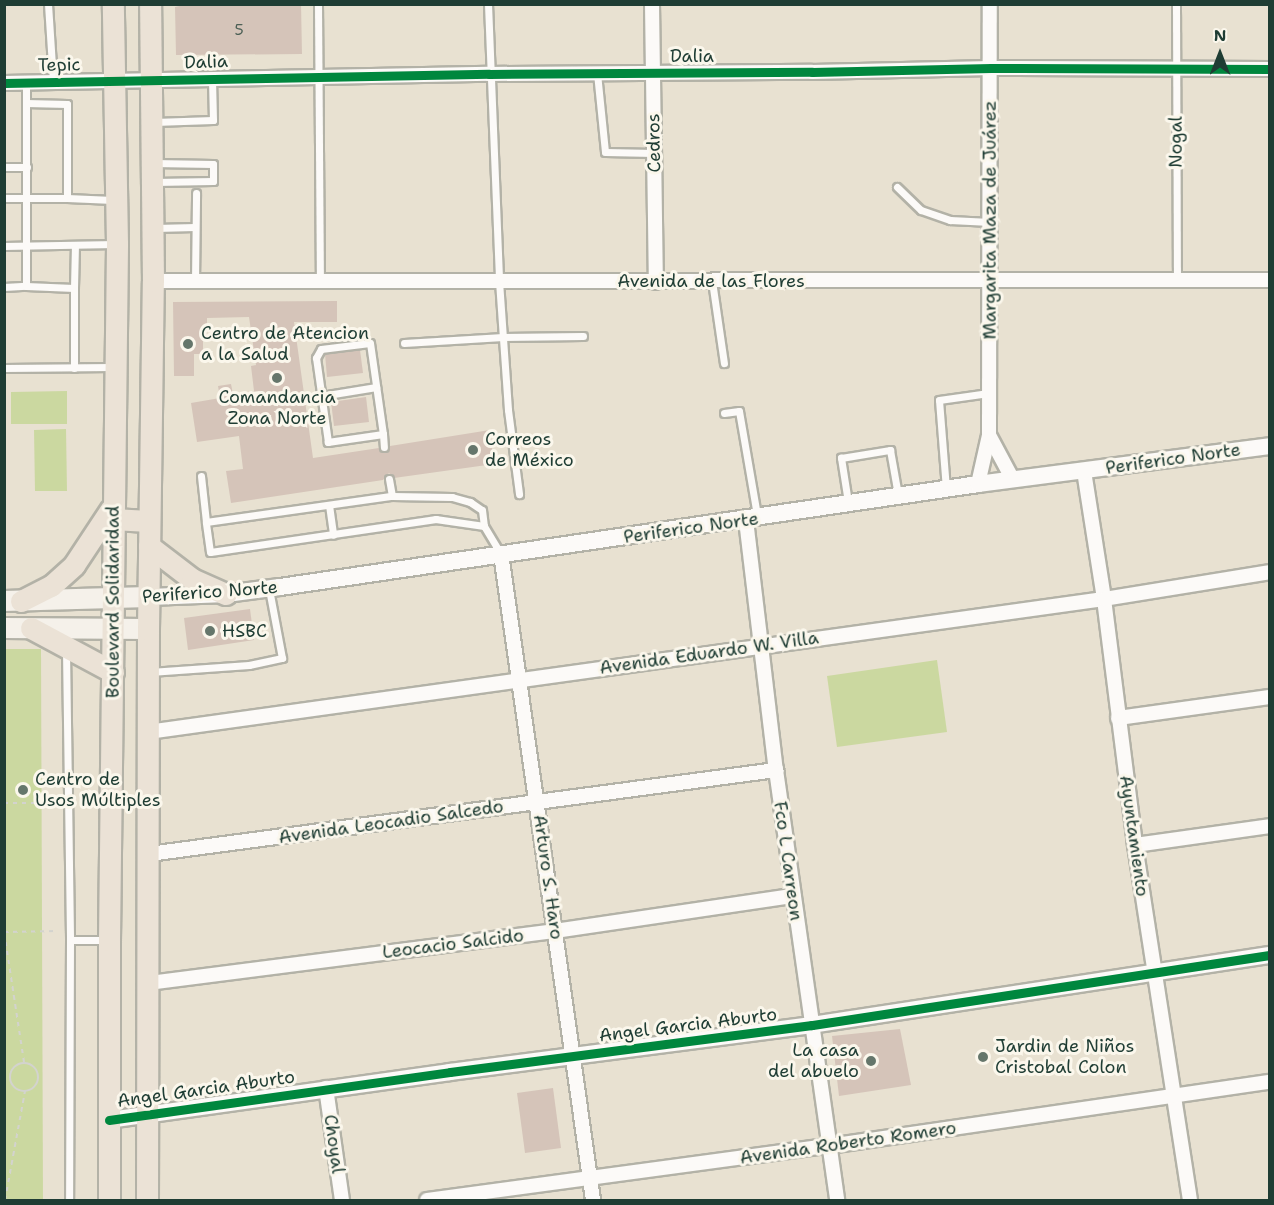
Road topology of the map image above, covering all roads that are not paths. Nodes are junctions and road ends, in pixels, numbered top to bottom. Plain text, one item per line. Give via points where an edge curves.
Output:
1 (48, 4) edge
2 (113, 4) edge
3 (150, 4) edge
4 (318, 4) edge
5 (488, 4) edge
6 (652, 4) edge
7 (990, 4) edge
8 (1176, 4) edge
9 (991, 68) junction
10 (1269, 69) edge
11 (1176, 71) junction
12 (597, 73) junction
13 (654, 73) junction
14 (489, 74) junction
15 (317, 76) junction
16 (212, 78) junction
17 (151, 80) junction
18 (115, 81) junction
19 (26, 82) junction
20 (53, 82) junction
21 (4, 83) edge
22 (26, 103) junction
23 (151, 122) junction
24 (654, 153) junction
25 (4, 167) edge
26 (27, 167) junction
27 (152, 172) junction
28 (897, 187) dead end
29 (196, 193) dead end
30 (4, 198) edge
31 (26, 198) junction
32 (67, 198) junction
33 (116, 200) junction
34 (990, 222) junction
35 (195, 227) junction
36 (152, 228) junction
37 (117, 244) junction
38 (27, 245) junction
39 (75, 245) junction
40 (4, 246) edge
41 (990, 280) junction
42 (1177, 280) junction
43 (1269, 280) edge
44 (153, 281) junction
45 (195, 281) junction
46 (320, 281) junction
47 (499, 281) junction
48 (712, 281) junction
49 (656, 282) junction
50 (4, 286) edge
51 (26, 286) junction
52 (74, 288) junction
53 (583, 336) dead end
54 (503, 337) junction
55 (404, 344) dead end
56 (724, 363) dead end
57 (115, 367) junction
58 (4, 368) edge
59 (74, 368) junction
60 (376, 387) junction
61 (989, 393) junction
62 (321, 396) junction
63 (724, 412) dead end
64 (382, 434) junction
65 (988, 435) junction
66 (1269, 446) edge
67 (384, 447) dead end
68 (1084, 471) junction
69 (201, 476) dead end
70 (389, 479) dead end
71 (1013, 480) junction
72 (978, 484) junction
73 (946, 489) junction
74 (519, 494) dead end
75 (392, 496) junction
76 (898, 497) junction
77 (849, 504) junction
78 (329, 505) junction
79 (113, 512) junction
80 (752, 519) junction
81 (149, 521) junction
82 (206, 522) junction
83 (484, 526) junction
84 (333, 535) junction
85 (149, 546) junction
86 (501, 554) junction
87 (1269, 572) edge
88 (269, 589) junction
89 (225, 594) junction
90 (112, 597) junction
91 (148, 597) junction
92 (1104, 598) junction
93 (13, 601) edge
94 (4, 628) edge
95 (31, 628) junction
96 (112, 629) junction
97 (148, 629) junction
98 (65, 645) junction
99 (761, 647) junction
100 (113, 672) junction
101 (148, 672) junction
102 (520, 678) junction
103 (1269, 697) edge
104 (1118, 718) junction
105 (148, 732) junction
106 (776, 770) junction
107 (538, 802) junction
108 (1269, 826) edge
109 (1135, 845) junction
110 (149, 854) junction
111 (793, 896) junction
112 (555, 931) junction
113 (70, 940) junction
114 (109, 940) junction
115 (1269, 955) edge
116 (1156, 971) junction
117 (149, 983) junction
118 (812, 1025) junction
119 (573, 1056) junction
120 (1269, 1082) edge
121 (326, 1089) junction
122 (1176, 1096) junction
123 (148, 1115) junction
124 (110, 1120) junction
125 (829, 1146) junction
126 (590, 1178) junction
127 (69, 1200) edge
128 (109, 1200) edge
129 (147, 1200) edge
130 (342, 1200) edge
131 (427, 1200) edge
132 (593, 1200) edge
133 (837, 1200) edge
134 (1190, 1200) edge

1 - 20 lane
2 - 18 main road, Boulevard Solidaridad
3 - 17 main road, Boulevard Solidaridad
4 - 15 lane
5 - 14 lane
6 - 13 street, Cedros
7 - 9 street, Margarita Maza de Juárez
8 - 11 lane, Nogal
9 - 11 street, Dalia
9 - 13 street, Dalia
9 - 34 street, Margarita Maza de Juárez
10 - 11 street, Dalia
11 - 42 lane, Nogal
12 - 13 street, Dalia
12 - 14 street, Dalia
12 - 24 lane via 605,152
13 - 24 street, Cedros
14 - 15 street, Dalia
14 - 47 lane
15 - 16 street, Dalia
15 - 46 lane
16 - 17 street, Dalia
16 - 23 lane via 213,120
17 - 18 street, Dalia
17 - 23 main road, Boulevard Solidaridad
18 - 20 street, Tepic
18 - 33 main road, Boulevard Solidaridad
19 - 20 street, Tepic
19 - 21 street, Tepic
19 - 22 lane
22 - 26 lane
22 - 32 lane via 67,104
23 - 27 main road, Boulevard Solidaridad
24 - 49 street, Cedros
25 - 26 lane
26 - 31 lane
27 - 27 lane via 213,181 213,164
27 - 36 main road, Boulevard Solidaridad
28 - 34 lane via 921,210 950,220
29 - 35 lane
30 - 31 lane
31 - 32 lane
31 - 38 lane
32 - 33 lane
33 - 37 main road, Boulevard Solidaridad
34 - 41 street, Margarita Maza de Juárez
35 - 36 lane
35 - 45 lane
36 - 44 main road, Boulevard Solidaridad
37 - 39 lane
37 - 57 main road, Boulevard Solidaridad
38 - 39 lane
38 - 40 lane
38 - 51 lane
39 - 52 lane
41 - 42 street, Avenida de las Flores
41 - 48 street, Avenida de las Flores
41 - 61 street, Margarita Maza de Juárez
42 - 43 street, Avenida de las Flores
44 - 45 street, Avenida de las Flores
44 - 81 main road, Boulevard Solidaridad
45 - 46 street, Avenida de las Flores
46 - 47 street, Avenida de las Flores
47 - 49 street, Avenida de las Flores
47 - 54 lane
48 - 49 street, Avenida de las Flores
48 - 56 lane
50 - 51 lane
51 - 52 lane
52 - 59 lane
53 - 54 lane
54 - 55 lane
54 - 74 lane
57 - 59 lane
57 - 79 main road, Boulevard Solidaridad
58 - 59 lane
60 - 62 lane
60 - 62 lane via 370,344 321,350 316,358
60 - 64 lane
61 - 65 street, Margarita Maza de Juárez
61 - 73 lane via 939,400
62 - 64 lane via 328,442
63 - 80 lane via 739,411
64 - 67 lane
65 - 71 street
65 - 72 street, Margarita Maza de Juárez
66 - 68 street, Periferico Norte
68 - 71 street, Periferico Norte
68 - 92 street, Ayuntamiento
69 - 82 lane
70 - 75 lane
71 - 72 street, Periferico Norte
72 - 73 street, Periferico Norte
73 - 76 street, Periferico Norte
75 - 78 lane
75 - 83 lane via 452,497 471,502 482,510
76 - 77 street, Periferico Norte
76 - 77 lane via 890,450 841,458
77 - 80 street, Periferico Norte
78 - 82 lane
78 - 84 lane
79 - 81 main road
79 - 90 main road, Boulevard Solidaridad
79 - 93 main road via 74,565 51,586
80 - 86 street, Periferico Norte
80 - 99 street, Fco L Carreon
81 - 85 main road, Boulevard Solidaridad
82 - 84 lane via 210,552
83 - 84 lane via 436,519
83 - 86 lane
85 - 89 main road via 192,579
85 - 91 main road, Boulevard Solidaridad
86 - 88 street, Periferico Norte
86 - 102 street, Arturo S. Haro
87 - 92 street, Avenida Eduardo W. Villa
88 - 89 street, Periferico Norte
88 - 101 lane via 282,658 249,665
89 - 91 street, Periferico Norte
90 - 91 main road, Periferico Norte
90 - 93 main road, Periferico Norte
90 - 96 main road, Boulevard Solidaridad
91 - 97 main road, Boulevard Solidaridad
92 - 99 street, Avenida Eduardo W. Villa
92 - 104 street, Ayuntamiento
94 - 95 main road
95 - 96 main road
95 - 98 main road
96 - 97 main road
96 - 100 main road, Boulevard Solidaridad
97 - 101 main road, Boulevard Solidaridad
98 - 100 main road
98 - 113 lane
99 - 102 street, Avenida Eduardo W. Villa
99 - 106 street, Fco L Carreon
100 - 114 main road, Boulevard Solidaridad
101 - 105 main road, Boulevard Solidaridad
102 - 105 street, Avenida Eduardo W. Villa
102 - 107 street, Arturo S. Haro
103 - 104 street
104 - 109 street, Ayuntamiento
105 - 110 main road, Boulevard Solidaridad
106 - 107 street, Avenida Leocadio Salcedo
106 - 111 street, Fco L Carreon
107 - 110 street, Avenida Leocadio Salcedo
107 - 112 street, Arturo S. Haro
108 - 109 street
109 - 116 street, Ayuntamiento
110 - 117 main road, Boulevard Solidaridad
111 - 112 street, Leocacio Salcido
111 - 118 street, Fco L Carreon
112 - 117 street, Leocacio Salcido
112 - 119 street, Arturo S. Haro
113 - 114 lane
113 - 127 lane
114 - 124 main road, Boulevard Solidaridad
115 - 116 street, Angel Garcia Aburto
116 - 118 street, Angel Garcia Aburto
116 - 122 street, Ayuntamiento
117 - 123 main road, Boulevard Solidaridad
118 - 119 street, Angel Garcia Aburto
118 - 125 street, Fco L Carreon
119 - 121 street, Angel Garcia Aburto
119 - 126 street, Arturo S. Haro
120 - 122 street, Avenida Roberto Romero
121 - 123 street, Angel Garcia Aburto
121 - 130 street, Choyal
122 - 125 street, Avenida Roberto Romero
122 - 134 street, Ayuntamiento
123 - 124 street, Angel Garcia Aburto
123 - 129 main road, Boulevard Solidaridad
124 - 128 main road, Boulevard Solidaridad
125 - 126 street, Avenida Roberto Romero
125 - 133 street, Fco L Carreon
126 - 131 street, Avenida Roberto Romero
126 - 132 street, Arturo S. Haro

